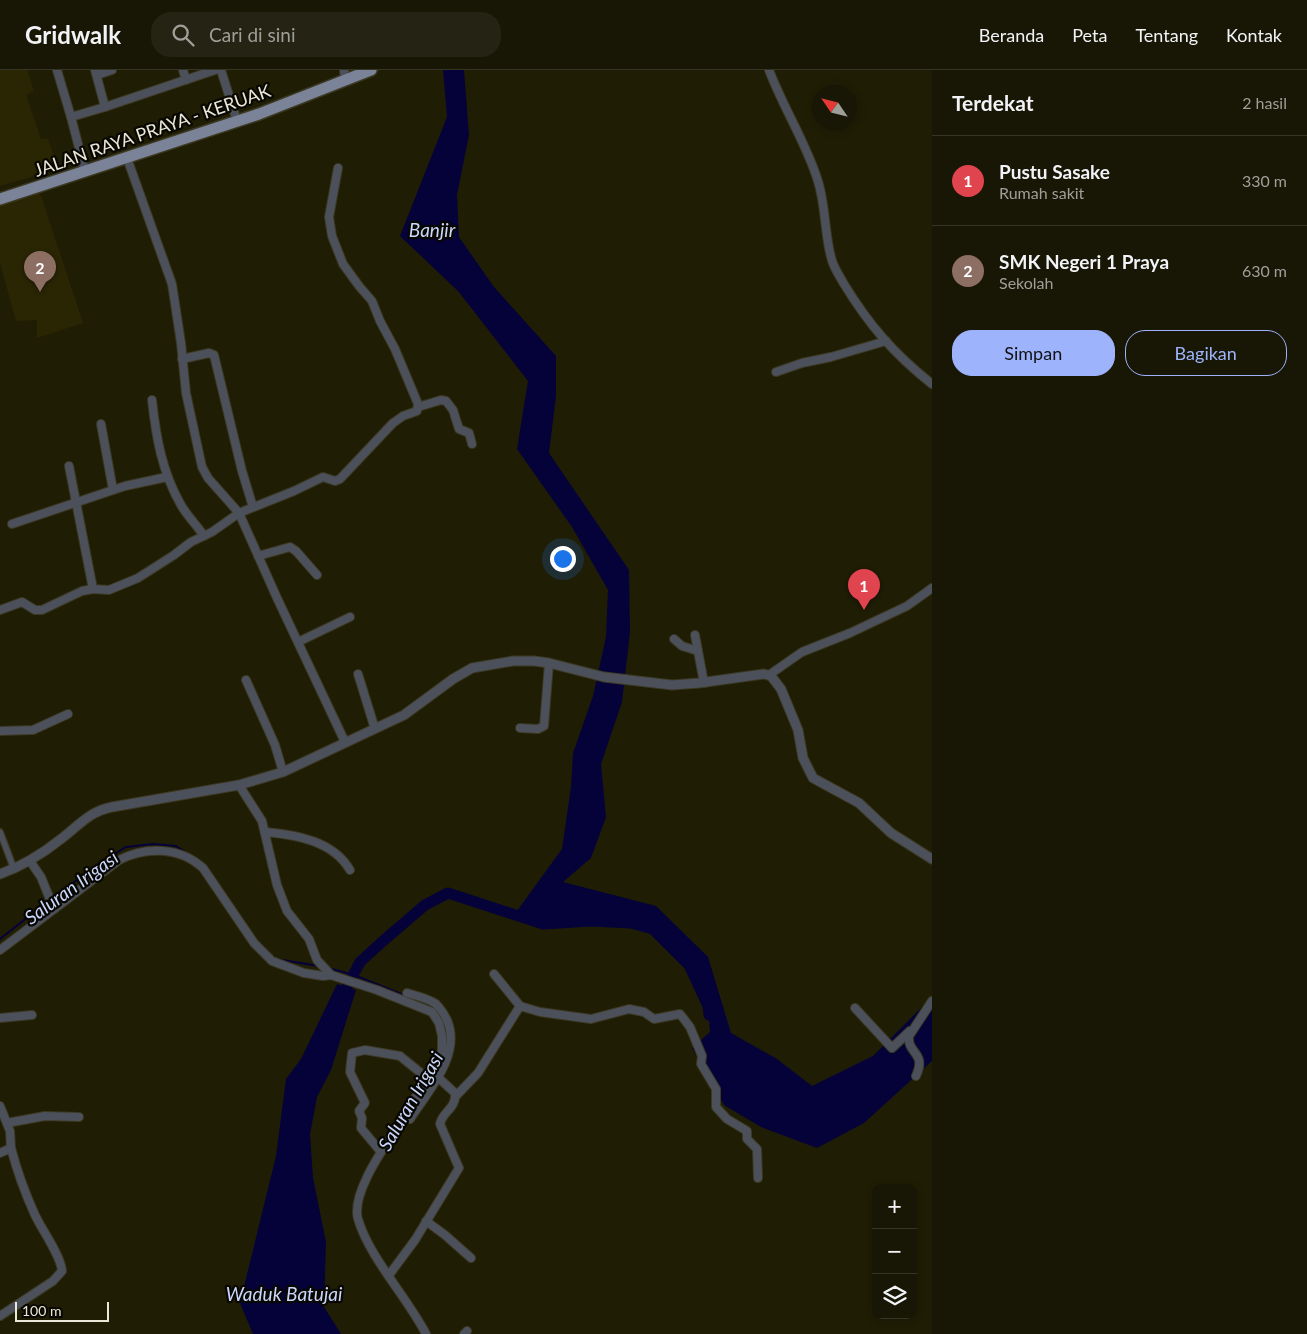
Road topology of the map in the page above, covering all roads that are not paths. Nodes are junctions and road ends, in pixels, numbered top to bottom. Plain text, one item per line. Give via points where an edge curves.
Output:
1 (57, 70) edge
2 (112, 70) edge
3 (183, 70) edge
4 (215, 70) edge
5 (221, 70) edge
6 (371, 70) edge
7 (769, 70) edge
8 (96, 73) edge
9 (344, 75) edge
10 (186, 80) junction
11 (105, 107) junction
12 (71, 117) junction
13 (237, 121) junction
14 (127, 158) junction
15 (338, 168) dead end
16 (85, 171) junction
17 (0, 199) edge
18 (886, 341) junction
19 (182, 359) junction
20 (776, 372) dead end
21 (932, 384) edge
22 (152, 400) dead end
23 (418, 407) junction
24 (102, 424) dead end
25 (472, 444) dead end
26 (69, 466) dead end
27 (167, 477) junction
28 (113, 490) junction
29 (77, 503) junction
30 (253, 507) junction
31 (239, 513) junction
32 (12, 524) dead end
33 (204, 536) junction
34 (258, 556) junction
35 (317, 575) dead end
36 (932, 588) edge
37 (93, 589) junction
38 (0, 610) edge
39 (350, 617) dead end
40 (695, 635) dead end
41 (674, 639) dead end
42 (298, 642) junction
43 (698, 651) junction
44 (549, 663) junction
45 (358, 674) dead end
46 (769, 675) junction
47 (246, 680) dead end
48 (704, 683) junction
49 (68, 714) dead end
50 (520, 728) dead end
51 (374, 729) junction
52 (0, 731) edge
53 (345, 742) junction
54 (283, 772) junction
55 (239, 785) junction
56 (0, 832) edge
57 (266, 832) junction
58 (932, 859) edge
59 (30, 861) junction
60 (14, 869) junction
61 (350, 870) dead end
62 (0, 874) edge
63 (54, 910) junction
64 (0, 950) edge
65 (328, 971) junction
66 (494, 974) dead end
67 (407, 993) dead end
68 (419, 1001) junction
69 (932, 1001) edge
70 (520, 1006) junction
71 (855, 1008) dead end
72 (32, 1015) dead end
73 (0, 1018) edge
74 (914, 1028) junction
75 (433, 1075) junction
76 (916, 1076) dead end
77 (455, 1097) junction
78 (0, 1106) edge
79 (79, 1117) dead end
80 (410, 1119) dead end
81 (7, 1123) junction
82 (11, 1148) junction
83 (381, 1152) junction
84 (0, 1153) edge
85 (758, 1178) dead end
86 (426, 1221) junction
87 (471, 1258) dead end
88 (390, 1273) junction
89 (0, 1316) edge
90 (426, 1334) edge

1 - 12 street
2 - 8 street
3 - 10 street
4 - 10 street
5 - 13 street
6 - 9 main road, JALAN RAYA PRAYA - KERUAK
7 - 18 street via 817,177 830,257 858,307
8 - 11 street
9 - 13 main road, JALAN RAYA PRAYA - KERUAK
10 - 11 street
11 - 12 street
12 - 16 street
13 - 14 main road, JALAN RAYA PRAYA - KERUAK
14 - 16 main road, JALAN RAYA PRAYA - KERUAK
14 - 19 street via 172,284
15 - 23 street via 329,217 332,236 343,264 372,301
16 - 17 main road, JALAN RAYA PRAYA - KERUAK
18 - 20 street
18 - 21 street
19 - 30 street via 209,353 214,355
19 - 31 street via 202,467 212,484
22 - 27 street
23 - 25 street via 446,401 451,406 459,430 469,433
23 - 30 street via 416,412 393,423 342,478 335,481 322,477
24 - 28 street
26 - 29 street
27 - 28 street
27 - 33 street via 183,508
28 - 29 street
29 - 32 street
29 - 37 street
30 - 31 street
31 - 33 street
31 - 34 street
33 - 37 street via 138,578 109,590
34 - 35 street via 290,547
34 - 42 street
36 - 46 street via 907,606 802,652
37 - 38 street via 71,595 42,610 35,610 22,602
39 - 42 street
40 - 43 street
41 - 43 street via 682,646
42 - 53 street
43 - 48 street
44 - 48 street via 604,677 672,685
44 - 50 street via 544,726
44 - 51 street via 513,662 472,668 404,715
45 - 51 street
46 - 48 street
46 - 58 street via 781,689 798,730 803,758 812,778 859,802 891,833
47 - 54 street via 275,745
49 - 52 street via 33,730
51 - 53 street
53 - 54 street
54 - 55 street
55 - 57 street via 257,811
55 - 59 street via 98,811
56 - 60 street
57 - 61 street via 299,837 324,846 336,852
57 - 65 street via 284,904 312,944 317,960
59 - 60 street
59 - 63 street via 41,877
60 - 62 street
63 - 64 street
63 - 65 street via 124,858 140,853 174,852 203,868 254,943 272,961 304,973 323,976
65 - 68 street
66 - 70 street
67 - 68 street
68 - 75 street via 435,1015 441,1029 442,1053
69 - 74 street
70 - 77 street via 478,1073
70 - 85 street via 591,1019 629,1009 644,1012 654,1019 680,1014 690,1027 702,1056 701,1064 716,1089 716,1107 726,1119 747,1131 747,1139 757,1149
71 - 74 street via 892,1048
72 - 73 street
74 - 76 street via 910,1043 920,1064
75 - 77 street via 451,1088
75 - 80 street
75 - 83 street
75 - 83 street via 400,1056 365,1050 352,1053 350,1072 365,1103 359,1111 361,1128
77 - 86 street via 440,1124 458,1168
78 - 81 street
79 - 81 street via 45,1116
81 - 82 street
82 - 84 street
82 - 89 street via 35,1215 62,1271 53,1281
83 - 88 street via 370,1170 357,1212 368,1242
86 - 87 street
86 - 88 street
88 - 90 street

